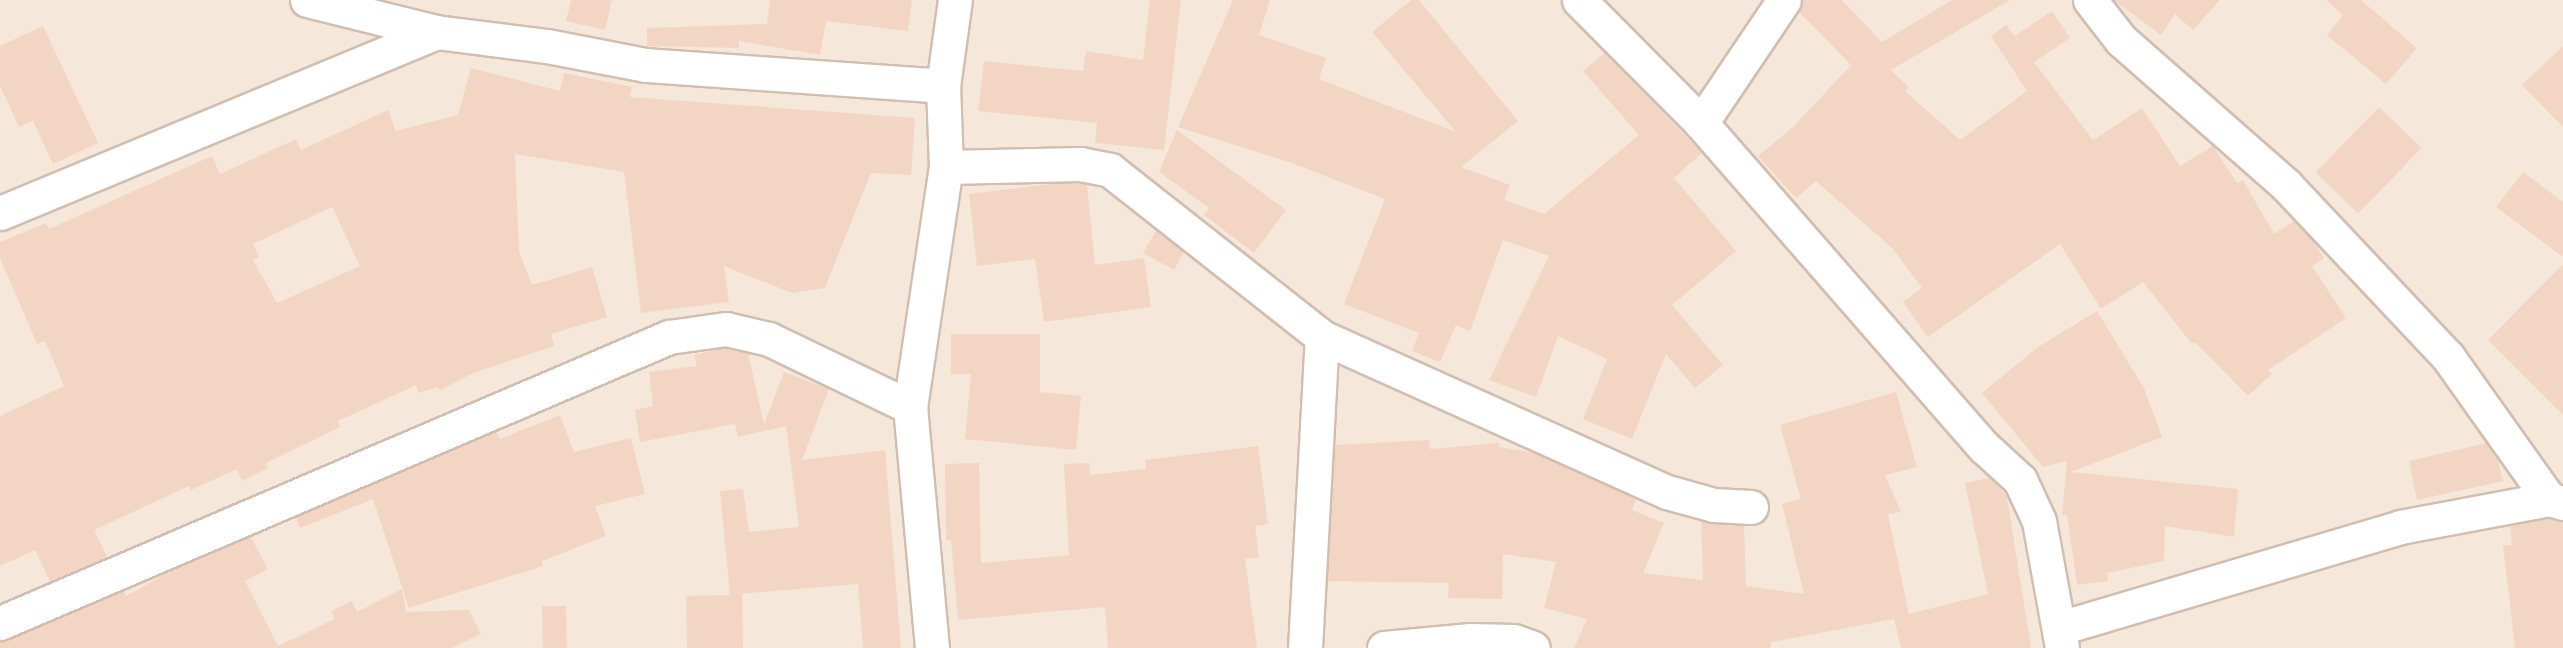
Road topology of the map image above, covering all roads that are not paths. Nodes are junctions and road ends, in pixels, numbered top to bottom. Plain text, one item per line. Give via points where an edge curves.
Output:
1 (307, 0) edge
2 (955, 0) edge
3 (1579, 0) edge
4 (1784, 0) edge
5 (2090, 0) edge
6 (436, 32) junction
7 (943, 86) junction
8 (1701, 123) junction
9 (946, 167) junction
10 (0, 213) edge
11 (1322, 336) junction
12 (910, 408) junction
13 (2556, 501) edge
14 (1751, 507) dead end
15 (0, 623) edge
16 (2061, 638) edge
17 (932, 648) edge
18 (1305, 648) edge
19 (1384, 648) edge
20 (1533, 648) edge

1 - 6 street
2 - 7 street
3 - 8 street
4 - 8 street
5 - 13 street via 2121,40 2286,185 2448,357
6 - 7 street via 547,46 646,65
6 - 10 street
7 - 9 street
8 - 16 street via 1984,447 2020,480 2039,521
9 - 11 street via 1080,164 1110,170
9 - 12 street
11 - 14 street via 1667,492 1714,505
11 - 18 street
12 - 15 street via 769,339 726,329 669,337
12 - 17 street
13 - 16 street via 2400,527
19 - 20 street via 1471,640 1514,641

